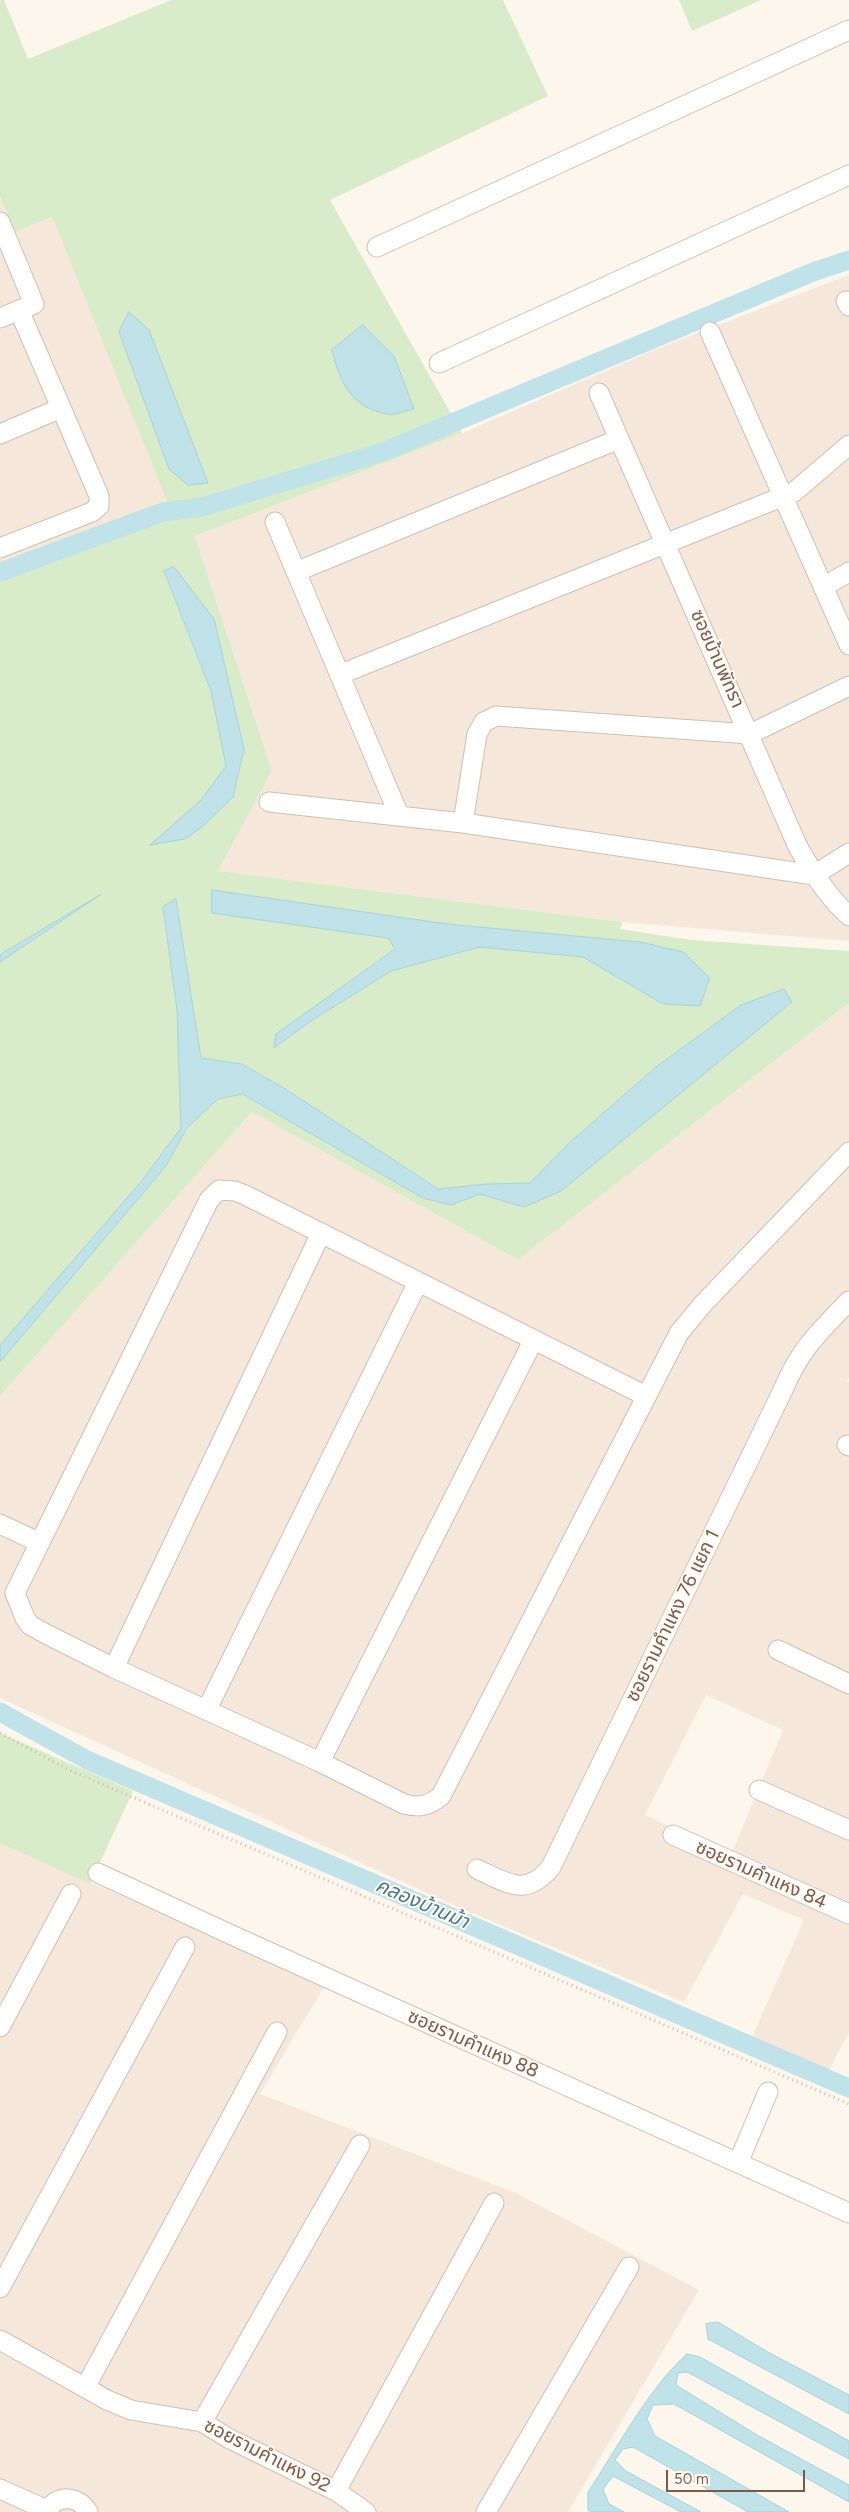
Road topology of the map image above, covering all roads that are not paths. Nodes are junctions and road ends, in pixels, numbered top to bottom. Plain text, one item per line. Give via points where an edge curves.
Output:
1 (849, 30) edge
2 (849, 174) edge
3 (0, 222) edge
4 (377, 247) dead end
5 (19, 310) junction
6 (0, 318) edge
7 (710, 332) dead end
8 (439, 363) dead end
9 (599, 393) dead end
10 (61, 408) junction
11 (0, 434) edge
12 (619, 439) junction
13 (849, 444) edge
14 (783, 497) junction
15 (275, 522) dead end
16 (666, 544) junction
17 (0, 548) edge
18 (298, 571) junction
19 (849, 572) edge
20 (823, 587) junction
21 (849, 645) edge
22 (341, 674) junction
23 (849, 686) edge
24 (750, 734) junction
25 (269, 802) dead end
26 (399, 815) junction
27 (463, 823) junction
28 (849, 852) edge
29 (814, 875) junction
30 (849, 916) edge
31 (849, 1152) edge
32 (322, 1233) junction
33 (418, 1282) junction
34 (849, 1301) edge
35 (533, 1340) junction
36 (646, 1396) junction
37 (0, 1524) edge
38 (40, 1543) junction
39 (778, 1650) dead end
40 (114, 1668) junction
41 (849, 1684) edge
42 (207, 1709) junction
43 (320, 1762) junction
44 (759, 1790) dead end
45 (849, 1830) edge
46 (672, 1836) dead end
47 (477, 1869) dead end
48 (98, 1872) dead end
49 (71, 1894) dead end
50 (849, 1914) edge
51 (185, 1946) dead end
52 (0, 2027) edge
53 (277, 2032) dead end
54 (768, 2092) dead end
55 (360, 2144) dead end
56 (738, 2163) junction
57 (494, 2203) dead end
58 (849, 2213) edge
59 (629, 2267) dead end
60 (0, 2288) edge
61 (0, 2340) edge
62 (84, 2388) junction
63 (202, 2422) junction
64 (0, 2489) edge
65 (336, 2491) junction
66 (47, 2511) edge
67 (88, 2512) edge
68 (366, 2512) edge
69 (486, 2512) edge

1 - 4 street
2 - 8 street
3 - 5 street via 34,304
5 - 6 street
5 - 10 street
7 - 14 street
9 - 12 street, ซอยบ้านพัทรา
10 - 11 street
10 - 17 street via 99,496 99,506 92,512
12 - 16 street, ซอยบ้านพัทรา
12 - 18 street
13 - 14 street via 794,492
14 - 16 street
14 - 20 street
15 - 18 street
16 - 22 street
16 - 24 street, ซอยบ้านพัทรา
18 - 22 street
19 - 20 street
20 - 21 street
22 - 26 street
23 - 24 street
24 - 27 street via 496,716 484,722 477,734
24 - 29 street, ซอยบ้านพัทรา via 798,847
25 - 26 street
26 - 27 street
27 - 29 street
28 - 29 street
29 - 30 street, ซอยบ้านพัทรา via 833,902
31 - 36 street via 703,1304 679,1333
32 - 33 street
32 - 38 street via 235,1191 219,1190 209,1200
32 - 40 street
33 - 35 street
33 - 42 street
34 - 47 street, ซอยรามคำแหง 76 แยก 1 via 809,1342 793,1364 774,1410 551,1867 540,1881 521,1885 506,1883
35 - 36 street
35 - 43 street
36 - 43 street via 441,1796 431,1804 417,1807 404,1804
37 - 38 street
38 - 40 street via 15,1593 25,1618 30,1625
39 - 41 street
40 - 42 street
42 - 43 street
44 - 45 street
46 - 50 street, ซอยรามคำแหง 84
48 - 56 street, ซอยรามคำแหง 88 via 201,1922
49 - 52 street
51 - 60 street
53 - 62 street
54 - 56 street
55 - 63 street
56 - 58 street, ซอยรามคำแหง 88
57 - 65 street
59 - 69 street
61 - 62 street, ซอยรามคําแหง 92
62 - 63 street, ซอยรามคําแหง 92 via 131,2410
63 - 65 street, ซอยรามคําแหง 92
64 - 66 street
65 - 68 street, ซอยรามคําแหง 92
66 - 67 street via 61,2499 70,2498 78,2501

